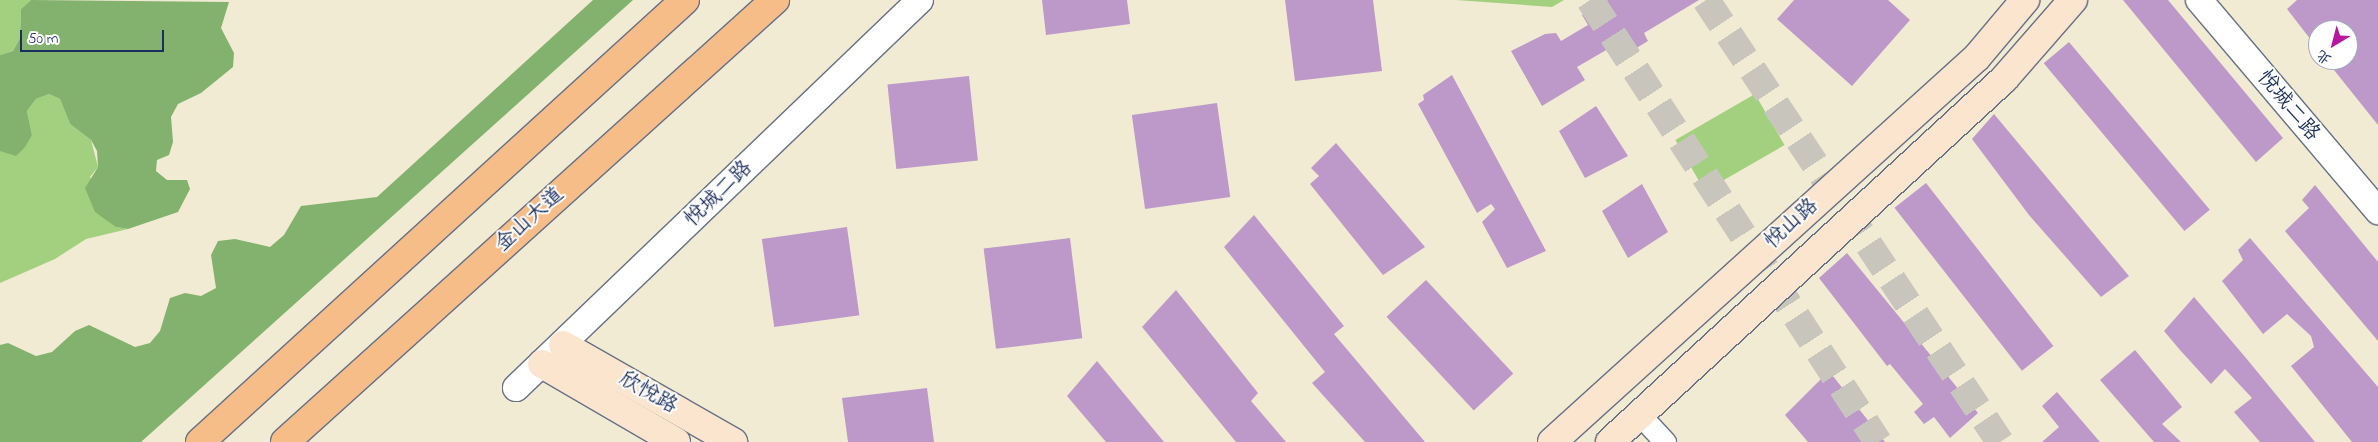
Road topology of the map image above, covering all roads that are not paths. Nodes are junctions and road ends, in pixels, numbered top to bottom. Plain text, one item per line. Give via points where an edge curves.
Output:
1 (685, 0) edge
2 (775, 0) edge
3 (920, 0) edge
4 (2025, 0) edge
5 (2073, 0) edge
6 (2199, 0) edge
7 (2378, 211) edge
8 (563, 345) junction
9 (542, 364) junction
10 (516, 388) dead end
11 (1640, 415) junction
12 (200, 442) edge
13 (285, 442) edge
14 (676, 442) edge
15 (733, 442) edge
16 (1552, 442) edge
17 (1610, 442) edge
18 (1665, 442) edge

1 - 12 highway
2 - 13 highway, 金山大道
3 - 8 street, 悦城二路
4 - 16 main road, 悦山路 via 1977,57
5 - 11 main road, 悦山路 via 2004,79
6 - 7 street, 悦城二路
8 - 9 street, 悦城二路
8 - 15 main road, 欣悦路
9 - 10 street, 悦城二路
9 - 14 main road, 欣悦路
11 - 17 main road, 悦山路
11 - 18 street

